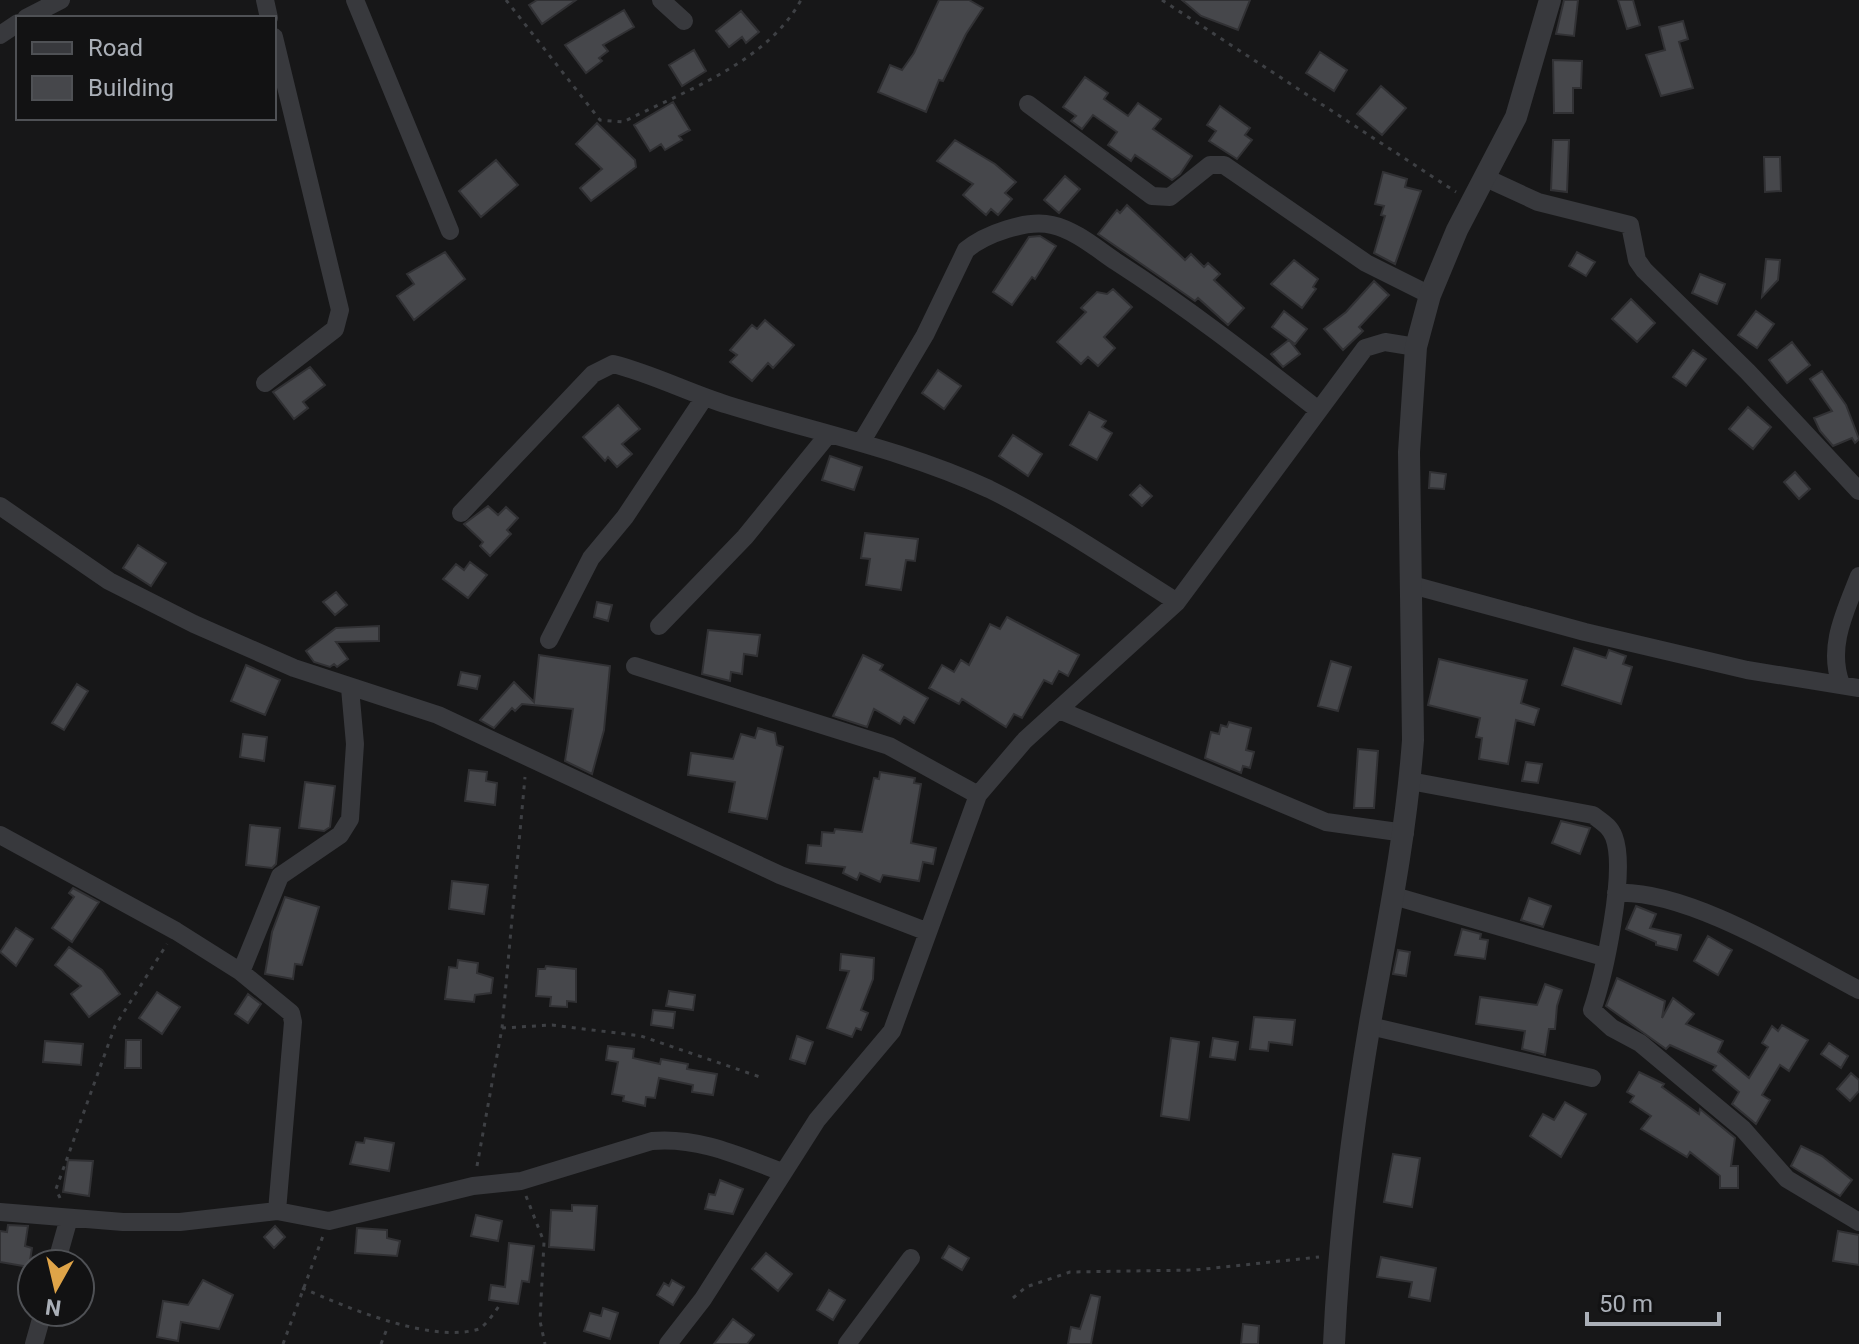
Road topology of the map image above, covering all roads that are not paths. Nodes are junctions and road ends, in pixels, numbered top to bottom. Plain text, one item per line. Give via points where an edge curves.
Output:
1 (61, 0) edge
2 (355, 0) edge
3 (661, 0) edge
4 (1550, 0) edge
5 (30, 16) edge
6 (684, 21) dead end
7 (276, 45) edge
8 (1028, 104) dead end
9 (1486, 178) junction
10 (450, 231) dead end
11 (1430, 295) junction
12 (1416, 347) junction
13 (265, 383) dead end
14 (704, 398) junction
15 (1317, 409) junction
16 (827, 436) junction
17 (862, 441) junction
18 (1859, 491) edge
19 (0, 506) edge
20 (461, 513) dead end
21 (1859, 576) edge
22 (1412, 585) junction
23 (1177, 602) junction
24 (659, 626) dead end
25 (549, 640) dead end
26 (635, 666) dead end
27 (1850, 686) edge
28 (350, 688) junction
29 (1059, 710) junction
30 (1410, 781) junction
31 (978, 795) junction
32 (1405, 833) junction
33 (0, 835) edge
34 (1616, 893) junction
35 (1394, 896) junction
36 (928, 932) junction
37 (1604, 957) junction
38 (241, 972) junction
39 (1859, 990) edge
40 (1370, 1026) junction
41 (1592, 1078) dead end
42 (782, 1172) junction
43 (277, 1211) junction
44 (0, 1212) edge
45 (69, 1218) junction
46 (1859, 1222) edge
47 (61, 1248) edge
48 (911, 1258) dead end
49 (668, 1344) edge
50 (847, 1344) edge
51 (1334, 1344) edge

1 - 5 street
2 - 10 street
3 - 6 street
4 - 9 street via 1516,117
7 - 13 street via 340,310 335,329
8 - 11 street via 1152,196 1170,197 1210,165 1224,165 1366,263
9 - 11 street
9 - 18 street via 1538,202 1630,225 1644,270
11 - 12 street
12 - 15 street via 1385,342 1365,348
12 - 22 street via 1409,452
14 - 16 street
14 - 20 street via 613,364 593,374
14 - 25 street via 625,517 591,558
15 - 17 street via 1070,231 1050,224 1027,225 966,250 925,335
15 - 23 street
16 - 17 street
16 - 24 street via 745,537
17 - 23 street via 989,490
19 - 28 street via 109,581 294,668
21 - 27 street via 1835,652 1835,667
22 - 27 street via 1747,670
22 - 30 street
23 - 29 street
26 - 31 street via 889,746
28 - 36 street via 438,715 780,875
28 - 38 street via 355,744 350,819 340,835 280,876
29 - 31 street
29 - 32 street via 1326,822
30 - 32 street
30 - 34 street via 1593,815 1608,827 1618,850
31 - 36 street
32 - 35 street
33 - 38 street
34 - 37 street
34 - 39 street via 1637,892 1692,909
35 - 37 street
35 - 40 street
36 - 42 street via 892,1031 817,1120
37 - 46 street via 1592,1010 1743,1129 1787,1179
38 - 43 street via 285,1008 293,1022
40 - 41 street
40 - 51 street via 1338,1255
42 - 43 street via 715,1147 652,1141 521,1181 473,1186 329,1221
42 - 49 street via 703,1299
43 - 45 street via 180,1222
44 - 45 street
45 - 47 street
48 - 50 street

